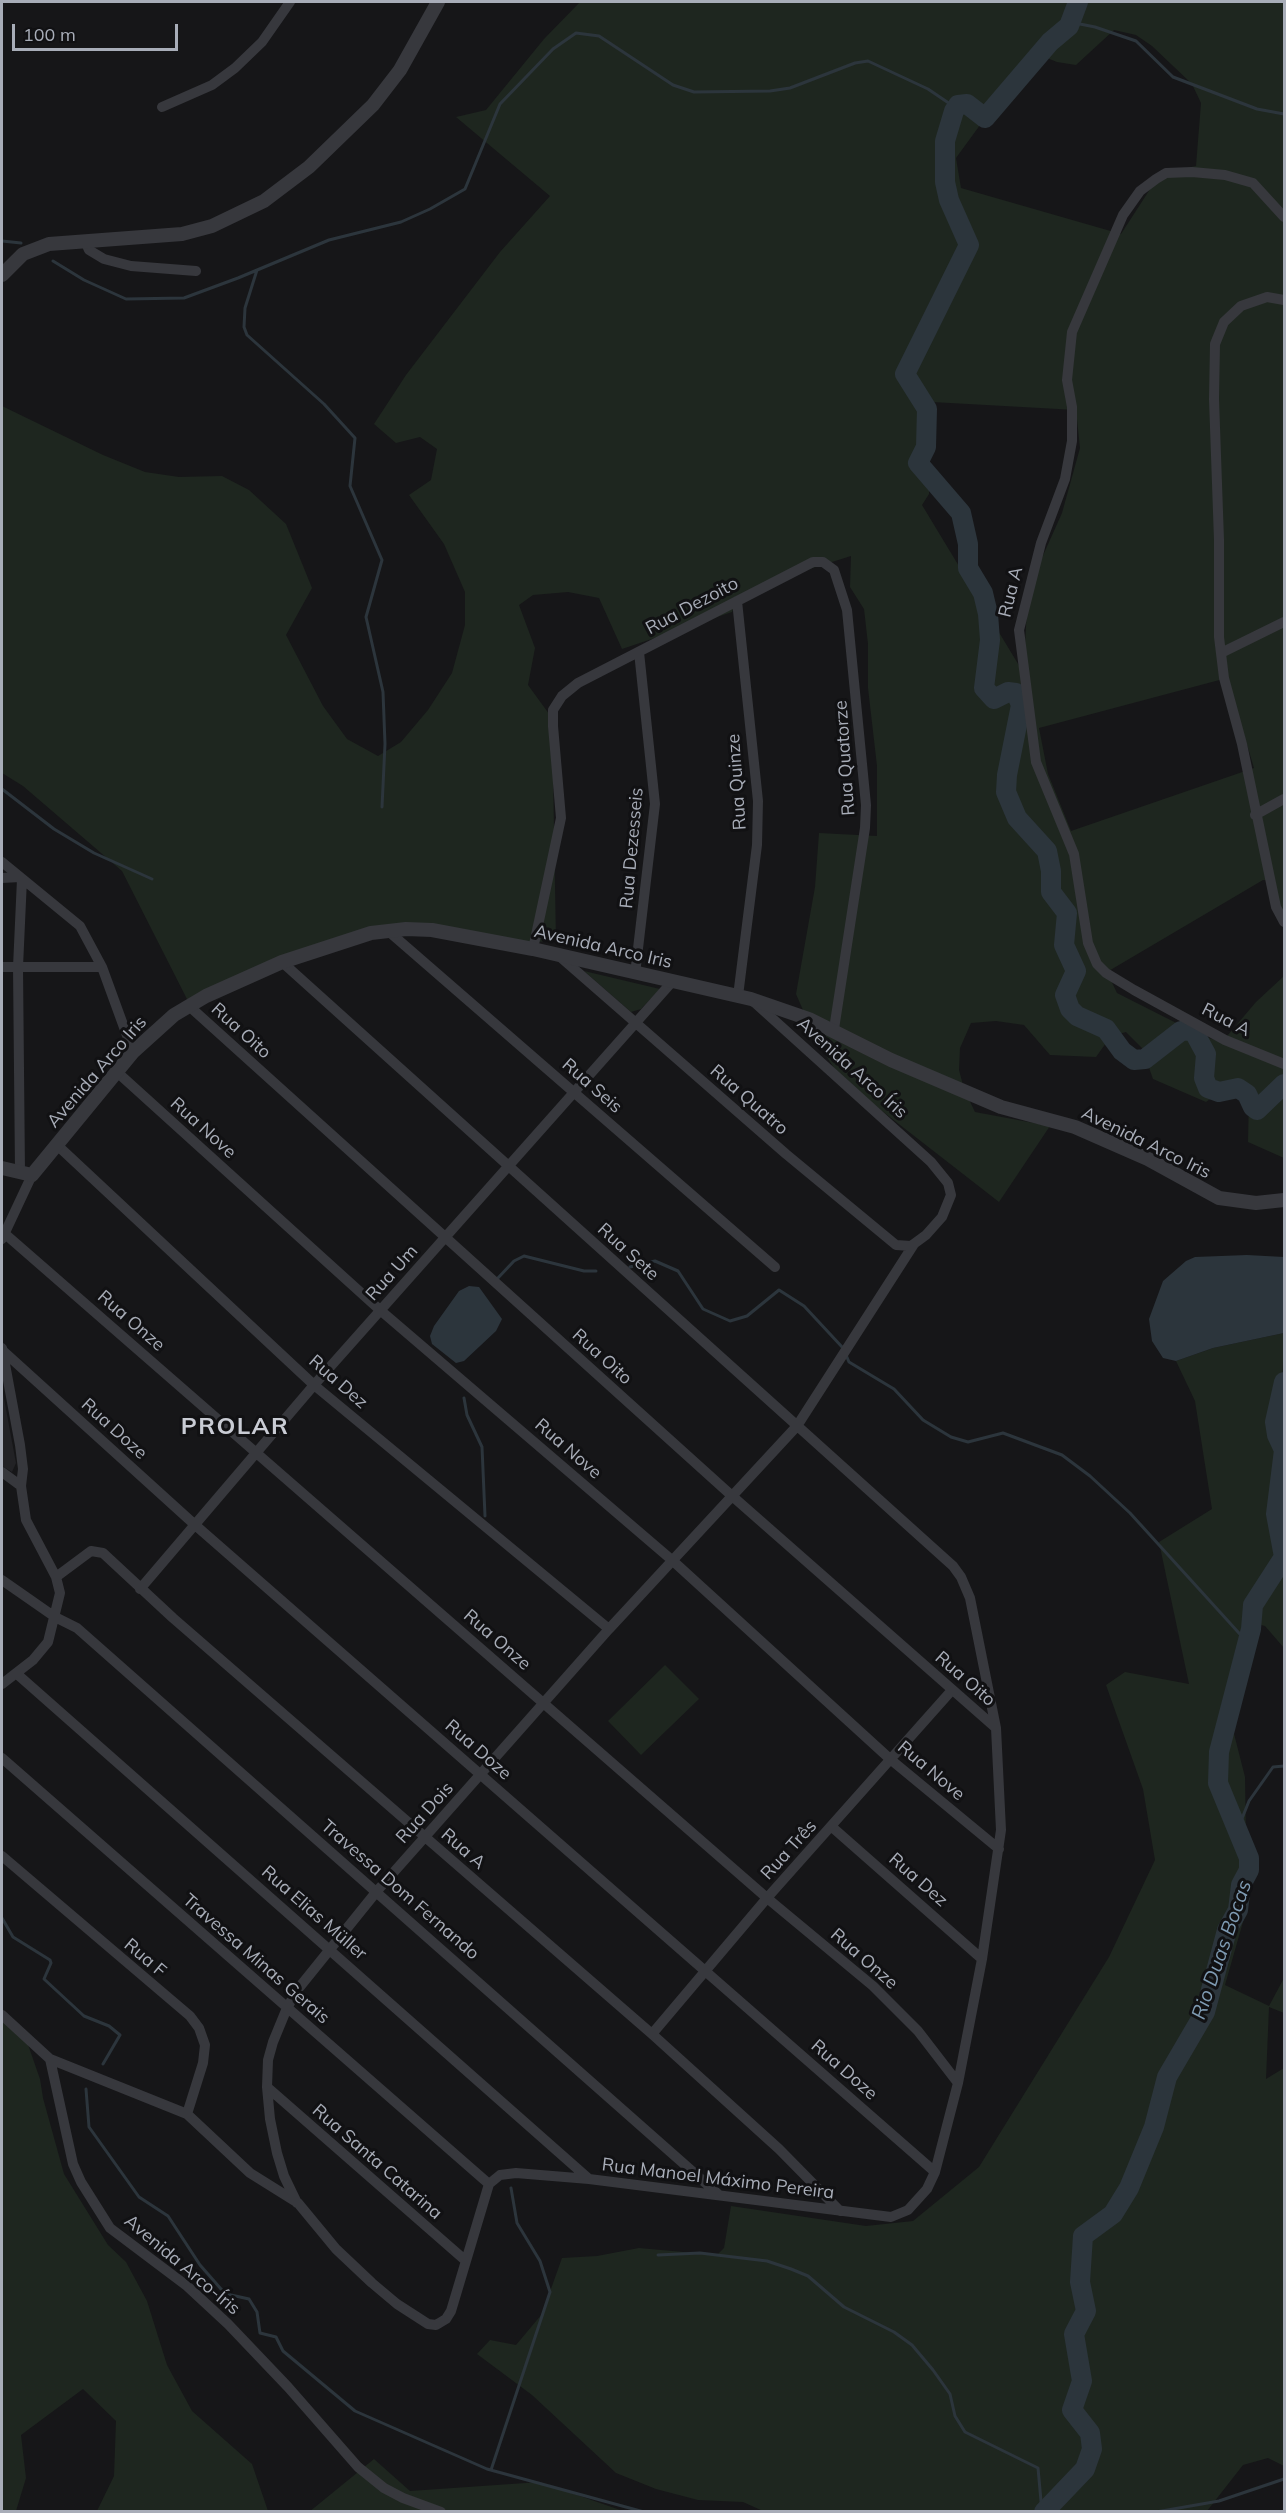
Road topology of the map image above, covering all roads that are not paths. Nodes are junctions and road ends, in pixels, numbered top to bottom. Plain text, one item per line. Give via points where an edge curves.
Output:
1 (290, 2) edge
2 (438, 2) edge
3 (162, 107) dead end
4 (1284, 217) edge
5 (85, 241) junction
6 (196, 272) dead end
7 (2, 275) edge
8 (1284, 300) edge
9 (823, 562) joint
10 (736, 601) junction
11 (1284, 622) edge
12 (639, 652) junction
13 (1221, 653) junction
14 (1284, 799) edge
15 (1255, 814) junction
16 (2, 862) edge
17 (2, 878) edge
18 (21, 878) junction
19 (1284, 922) edge
20 (387, 930) junction
21 (533, 949) junction
22 (558, 954) junction
23 (282, 962) junction
24 (2, 967) edge
25 (18, 967) junction
26 (102, 967) junction
27 (635, 974) junction
28 (672, 982) junction
29 (745, 997) junction
30 (189, 1006) junction
31 (636, 1023) junction
32 (834, 1029) junction
33 (133, 1052) junction
34 (1284, 1064) edge
35 (117, 1072) junction
36 (574, 1092) junction
37 (57, 1146) junction
38 (508, 1166) junction
39 (2, 1168) edge
40 (26, 1173) junction
41 (1284, 1200) edge
42 (3, 1236) edge
43 (446, 1237) junction
44 (914, 1244) junction
45 (775, 1267) dead end
46 (381, 1310) junction
47 (2, 1349) edge
48 (314, 1384) junction
49 (797, 1426) junction
50 (256, 1452) junction
51 (2, 1472) edge
52 (21, 1486) junction
53 (731, 1496) junction
54 (194, 1524) junction
55 (673, 1561) junction
56 (953, 1566) joint
57 (56, 1577) junction
58 (2, 1580) edge
59 (140, 1589) junction
60 (56, 1617) junction
61 (609, 1629) junction
62 (16, 1674) junction
63 (2, 1684) edge
64 (952, 1690) junction
65 (545, 1703) junction
66 (996, 1728) junction
67 (2, 1758) edge
68 (890, 1759) junction
69 (482, 1775) junction
70 (832, 1827) junction
71 (424, 1838) junction
72 (999, 1849) junction
73 (2, 1856) edge
74 (377, 1892) junction
75 (767, 1898) junction
76 (330, 1948) junction
77 (982, 1959) junction
78 (707, 1971) junction
79 (287, 2008) junction
80 (2, 2015) edge
81 (652, 2034) junction
82 (50, 2059) junction
83 (958, 2083) junction
84 (267, 2087) junction
85 (187, 2114) junction
86 (935, 2172) junction
87 (589, 2179) junction
88 (489, 2184) junction
89 (718, 2194) junction
90 (298, 2203) junction
91 (840, 2211) junction
92 (466, 2261) junction
93 (441, 2511) edge

1 - 3 street via 262,42 236,68 212,85
2 - 5 street via 400,70 373,105 309,167 264,201 221,223 182,234
4 - 34 street, Rua A via 1253,183 1192,172 1166,173 1156,179 1140,191 1123,215 1072,332 1067,380 1072,441 1065,479 1041,543 1019,630 1036,762 1074,854 1086,934 1097,964 1134,990 1225,1040
5 - 6 street via 89,250 104,259 131,266
5 - 7 street via 35,248
8 - 13 street via 1267,297 1241,306 1224,322 1215,344
9 - 10 street, Rua Dezoito via 813,561
9 - 32 street, Rua Quatorze via 834,570 847,610 866,805 866,828
10 - 12 street, Rua Dezoito
10 - 29 street, Rua Quinze via 758,801
11 - 13 street
12 - 21 street, Rua Dezoito via 578,683 553,710 561,818
12 - 27 street, Rua Dezesseis via 655,804
13 - 15 street
14 - 15 street
15 - 19 street via 1276,907
16 - 18 street
17 - 18 street
18 - 25 street
18 - 26 street via 80,926
20 - 21 street, Avenida Arco Iris via 432,930
20 - 23 street, Avenida Arco Iris
20 - 36 street, Rua Seis
21 - 22 street, Avenida Arco Iris
22 - 27 street, Avenida Arco Iris
22 - 31 street, Rua Quatro
23 - 30 street, Avenida Arco Iris
23 - 38 street, Rua Sete
24 - 25 street
25 - 26 street
25 - 40 street
26 - 33 street
27 - 28 street, Avenida Arco Iris
28 - 29 street, Avenida Arco Iris
28 - 31 street, Rua Um
29 - 32 street, Avenida Arco Iris
29 - 44 street, Avenida Arco Íris via 931,1162 948,1183 951,1195 942,1217
30 - 33 street, Avenida Arco Iris via 160,1024
30 - 43 street, Rua Oito
31 - 36 street, Rua Um
31 - 44 street, Rua Quatro via 896,1245
32 - 41 street, Avenida Arco Iris via 891,1060 1000,1107 1076,1127 1219,1198 1256,1203
33 - 35 street, Avenida Arco Iris
35 - 37 street, Avenida Arco Iris
35 - 46 street, Rua Nove
36 - 38 street, Rua Um
36 - 45 street, Rua Seis
37 - 40 street, Avenida Arco Iris
37 - 48 street, Rua Dez
38 - 43 street, Rua Um
38 - 49 street, Rua Sete
39 - 40 street
40 - 42 street, Avenida Arco Iris
42 - 50 street, Rua Onze
43 - 46 street, Rua Um
43 - 53 street, Rua Oito
44 - 49 street, Rua Dois
46 - 48 street, Rua Um
46 - 55 street, Rua Nove
47 - 52 street via 22,1461
47 - 54 street, Rua Doze
48 - 50 street, Rua Um
48 - 61 street, Rua Dez
49 - 53 street, Rua Dois
49 - 56 street, Rua Sete
50 - 54 street, Rua Um
50 - 65 street, Rua Onze
51 - 52 street
52 - 57 street via 32,1534
53 - 55 street, Rua Dois
53 - 64 street, Rua Oito
54 - 59 street, Rua Um
54 - 69 street, Rua Doze
55 - 61 street, Rua Dois
55 - 68 street, Rua Nove
56 - 66 street, Rua Manoel Máximo Pereira via 967,1587
57 - 59 street, Rua A via 95,1550
57 - 60 street via 60,1593
58 - 60 street, Travessa Dom Fernando
59 - 71 street, Rua A
60 - 62 street via 48,1642
60 - 74 street, Travessa Dom Fernando via 77,1628
61 - 65 street, Rua Dois
62 - 63 street
62 - 76 street, Rua Elias Müller
64 - 66 street, Rua Oito
64 - 68 street, Rua Três
65 - 69 street, Rua Dois
65 - 75 street, Rua Onze
66 - 72 street, Rua Manoel Máximo Pereira
67 - 79 street, Travessa Minas Gerais
68 - 70 street, Rua Três
68 - 72 street, Rua Nove
69 - 71 street, Rua Dois
69 - 78 street, Rua Doze
70 - 75 street, Rua Três
70 - 77 street, Rua Dez
71 - 74 street, Rua Dois
71 - 81 street, Rua A
72 - 77 street, Rua Manoel Máximo Pereira
73 - 85 street, Rua F via 200,2028 205,2045 203,2063
74 - 76 street, Rua Dois
74 - 89 street, Travessa Dom Fernando
75 - 78 street, Rua Três
75 - 83 street, Rua Onze via 896,2008
76 - 79 street, Rua Dois
76 - 87 street, Rua Elias Müller
77 - 83 street, Rua Manoel Máximo Pereira
78 - 81 street, Rua Três
78 - 86 street, Rua Doze
79 - 84 street, Rua Dois via 268,2060
79 - 88 street, Travessa Minas Gerais
80 - 82 street
81 - 91 street, Rua A via 779,2149
82 - 85 street
82 - 93 street, Avenida Arco-Íris via 73,2164 110,2228 187,2286 228,2324 358,2467 393,2493
83 - 86 street, Rua Manoel Máximo Pereira
84 - 90 street, Rua Dois via 277,2152
84 - 92 street, Rua Santa Catarina
85 - 90 street via 250,2173
86 - 91 street, Rua Manoel Máximo Pereira via 921,2199 900,2215 882,2217
87 - 88 street, Rua Manoel Máximo Pereira via 508,2173
87 - 89 street, Rua Manoel Máximo Pereira
88 - 92 street
89 - 91 street, Rua Manoel Máximo Pereira
90 - 92 street via 336,2249 372,2283 428,2324 441,2324 446,2319

